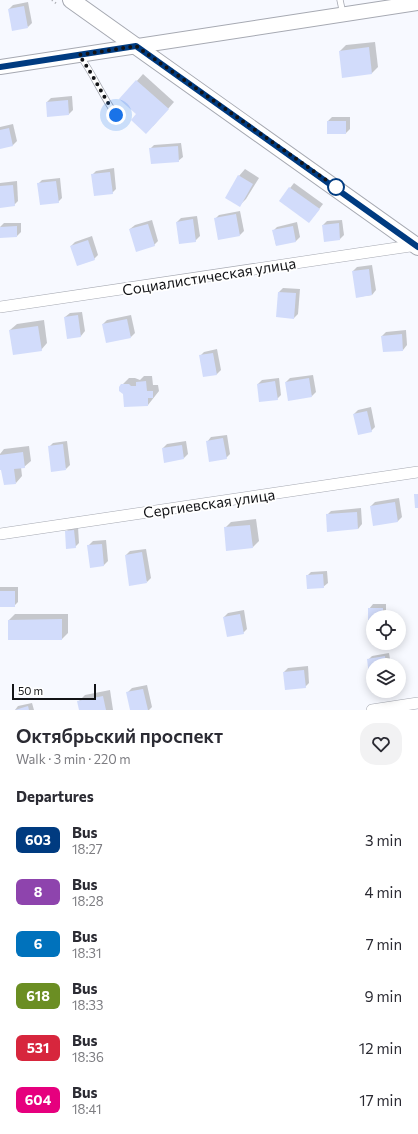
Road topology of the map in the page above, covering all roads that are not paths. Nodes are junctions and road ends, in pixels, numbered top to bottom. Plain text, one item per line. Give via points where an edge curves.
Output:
1 (71, 0) edge
2 (418, 2) edge
3 (342, 7) edge
4 (136, 46) junction
5 (79, 55) junction
6 (0, 67) edge
7 (116, 115) dead end
8 (417, 245) edge
9 (0, 307) edge
10 (418, 472) edge
11 (0, 534) edge
12 (418, 703) edge
13 (372, 710) edge

1 - 4 main road
2 - 3 street
3 - 4 street
4 - 5 street
4 - 8 main road
5 - 6 street
5 - 7 lane
8 - 9 street, Социалистическая улица
10 - 11 street, Сергиевская улица
12 - 13 street

